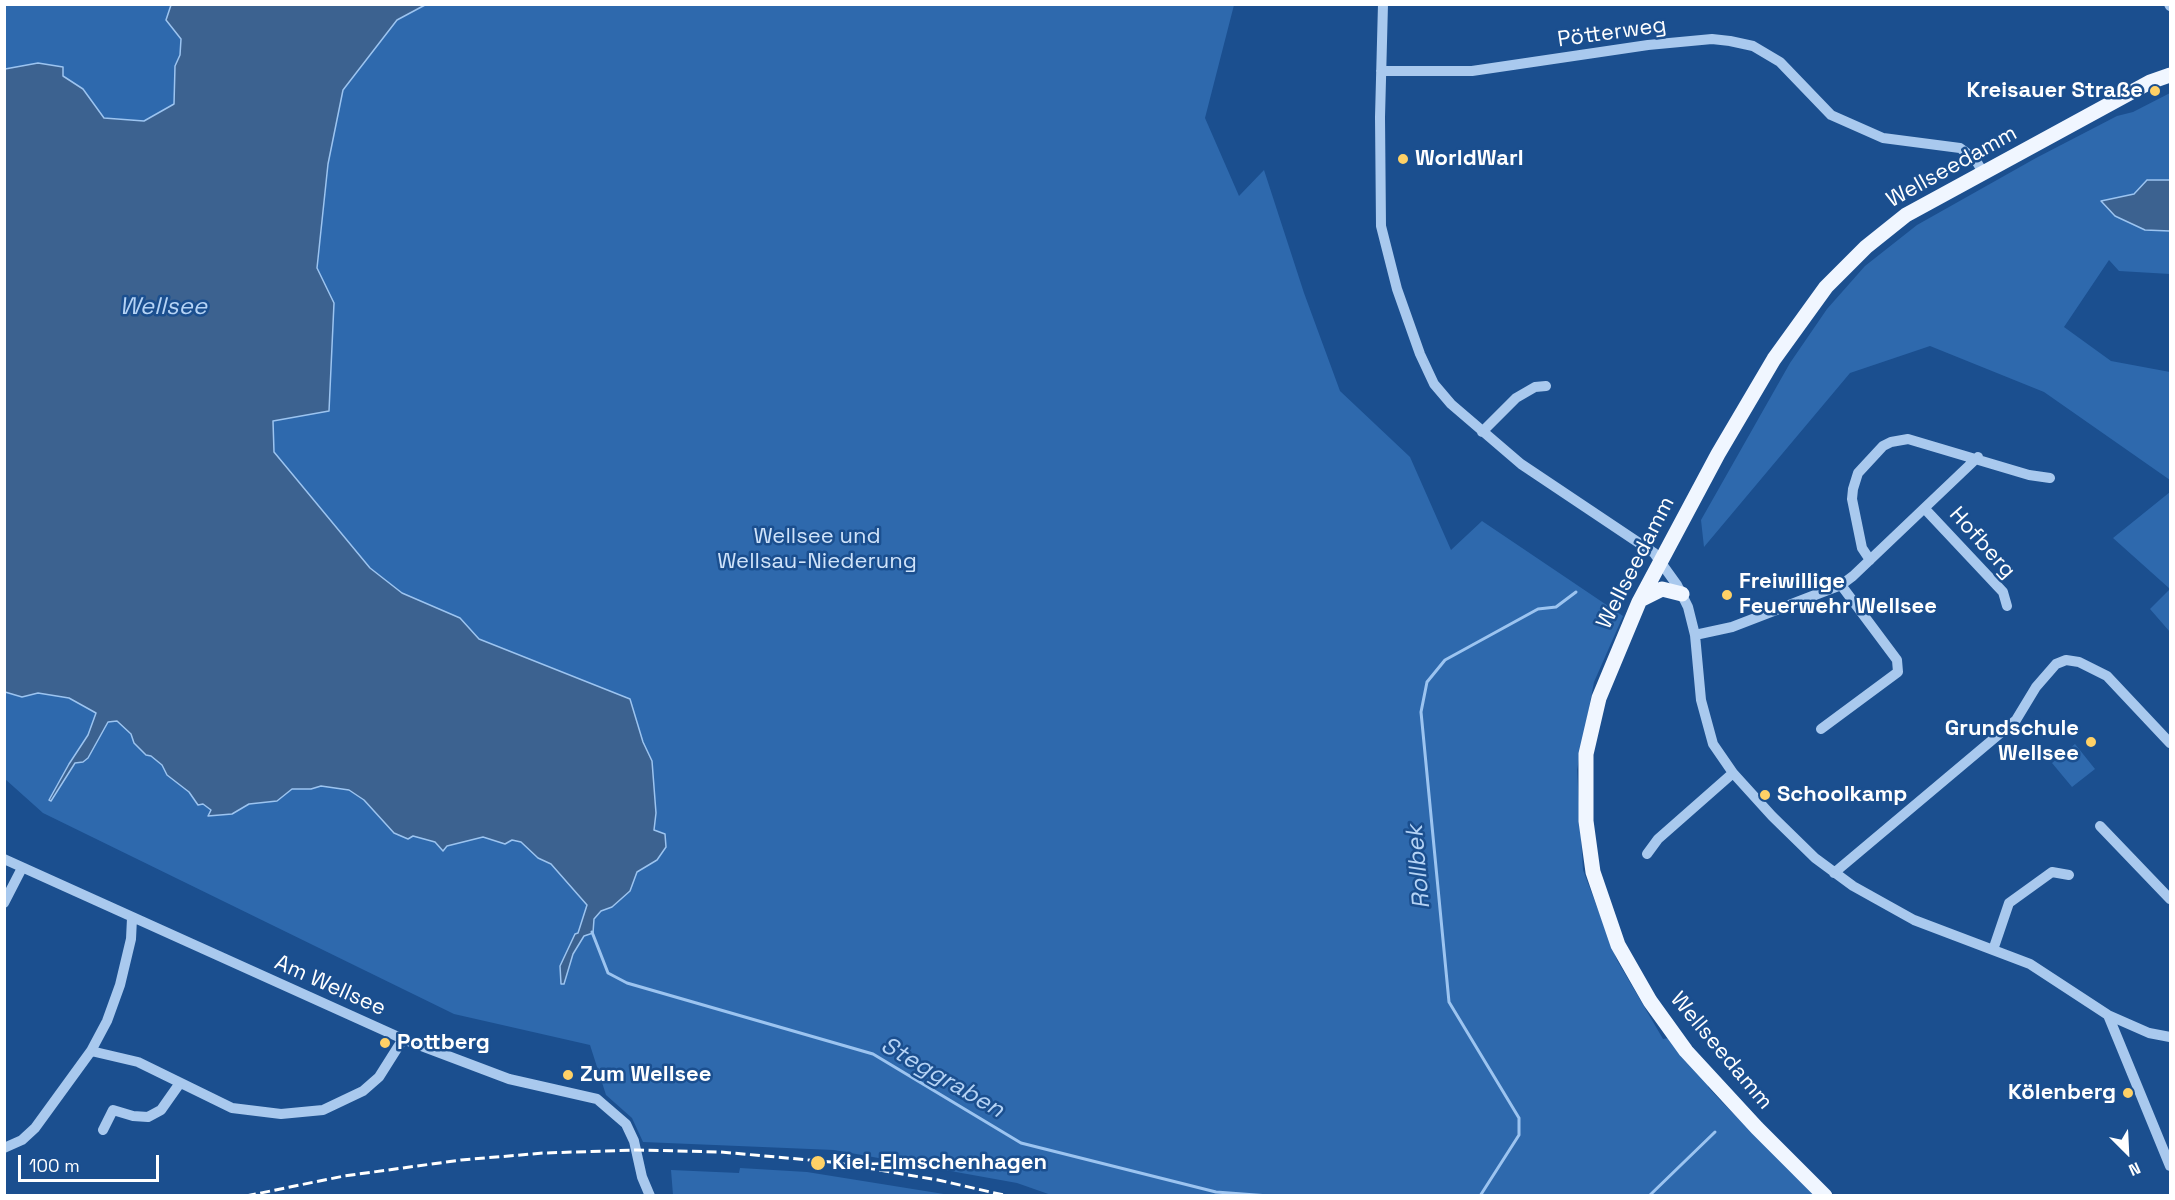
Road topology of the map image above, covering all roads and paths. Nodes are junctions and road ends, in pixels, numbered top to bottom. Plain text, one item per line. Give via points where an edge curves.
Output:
1 (1383, 4) edge
2 (2170, 64) edge
3 (1381, 71) junction
4 (2170, 75) edge
5 (2150, 82) junction
6 (1984, 174) junction
7 (1546, 386) dead end
8 (1482, 432) junction
9 (1978, 457) junction
10 (2050, 478) dead end
11 (1925, 509) junction
12 (1870, 560) junction
13 (1660, 561) junction
14 (1841, 585) junction
15 (1682, 594) junction
16 (1639, 602) junction
17 (2007, 606) dead end
18 (1695, 635) junction
19 (1821, 729) dead end
20 (2170, 743) edge
21 (1733, 773) junction
22 (2100, 826) dead end
23 (1647, 854) dead end
24 (4, 859) edge
25 (22, 868) junction
26 (1834, 873) junction
27 (2069, 876) dead end
28 (2170, 899) edge
29 (4, 903) edge
30 (132, 918) junction
31 (1993, 950) junction
32 (2108, 1015) junction
33 (2170, 1037) edge
34 (403, 1039) junction
35 (91, 1051) junction
36 (180, 1083) junction
37 (103, 1131) dead end
38 (4, 1148) edge
39 (2170, 1166) edge
40 (650, 1196) edge
41 (1825, 1196) edge

1 - 3 street
2 - 5 main road, Wellseedamm
3 - 6 street, Pötterweg via 1472,71 1648,45 1730,41 1753,46 1780,62 1831,115 1882,138 1959,148 1975,159
3 - 8 street via 1380,206 1385,250 1434,384
4 - 5 main road, Wellseedamm
5 - 6 main road, Wellseedamm
6 - 13 main road, Wellseedamm via 1906,215 1866,247 1815,299 1757,386
7 - 8 street via 1516,398
8 - 13 street via 1521,464 1654,553
9 - 10 street
9 - 11 street
9 - 12 street via 1908,439 1883,446 1858,473 1853,489 1862,548
11 - 12 street
11 - 17 street, Hofberg via 2003,592
12 - 14 street
13 - 15 street
13 - 16 main road, Wellseedamm
14 - 18 street via 1732,627
14 - 19 street via 1897,660 1898,672
15 - 16 main road via 1651,592
15 - 18 street
16 - 41 main road, Wellseedamm via 1603,683 1586,754 1586,821 1600,897 1629,966 1676,1038 1724,1094
18 - 21 street via 1705,724
20 - 26 street via 2107,676 2066,660 2056,664 2036,687 2016,720
21 - 23 street via 1658,839
21 - 26 street via 1772,816
22 - 28 street
24 - 25 street, Am Wellsee
25 - 29 street
25 - 30 street, Am Wellsee
26 - 31 street via 1914,920
27 - 31 street via 2052,872 2009,903
30 - 34 street, Am Wellsee
30 - 35 street via 132,939 120,985
31 - 32 street via 2038,968
32 - 33 street
32 - 39 street
34 - 36 street via 379,1077 363,1091 323,1110 256,1112 232,1108
34 - 40 street, Am Wellsee via 509,1079 597,1100 620,1117 634,1142
35 - 36 street via 138,1062
35 - 38 street via 35,1128 22,1140
36 - 37 street via 161,1110 148,1117 113,1110

